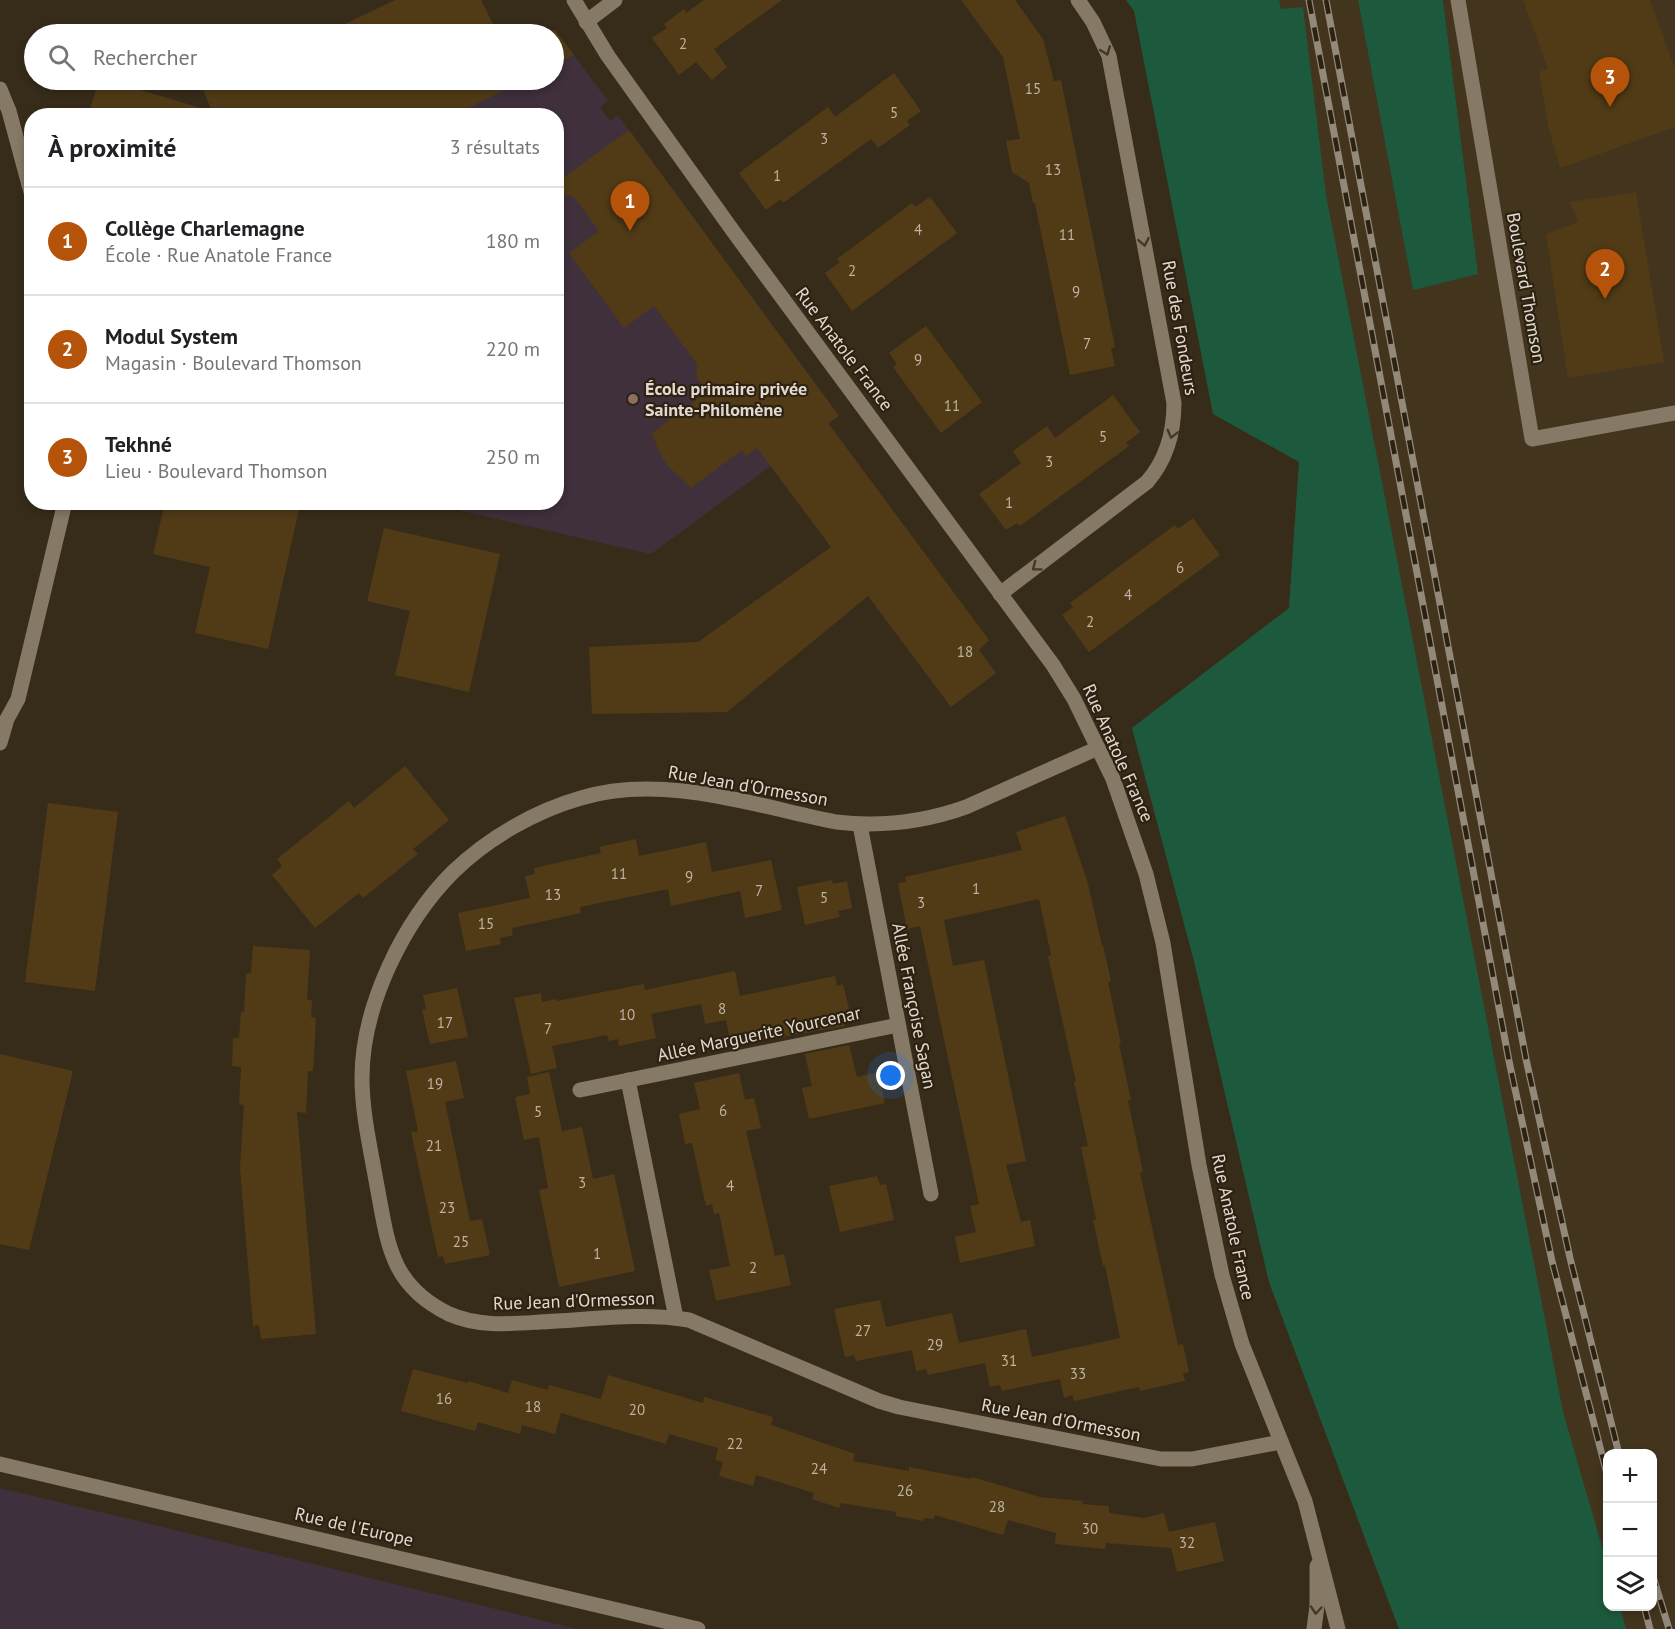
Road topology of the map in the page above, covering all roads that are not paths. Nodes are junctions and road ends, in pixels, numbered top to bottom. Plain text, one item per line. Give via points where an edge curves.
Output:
1 (574, 0) edge
2 (615, 0) edge
3 (1078, 0) edge
4 (1458, 0) edge
5 (586, 22) junction
6 (0, 89) edge
7 (24, 166) edge
8 (1675, 413) edge
9 (63, 510) edge
10 (1000, 594) junction
11 (0, 743) edge
12 (1098, 748) junction
13 (860, 825) junction
14 (898, 1025) junction
15 (628, 1080) junction
16 (580, 1090) dead end
17 (931, 1194) dead end
18 (676, 1318) junction
19 (1281, 1442) junction
20 (0, 1464) edge
21 (1317, 1548) junction
22 (698, 1629) edge
23 (1314, 1629) edge
24 (1338, 1629) edge

1 - 5 street, Rue Anatole France
2 - 5 street
3 -> 10 street, Rue des Fondeurs via 1109,56 1174,403 1174,424 1163,460 1147,482
4 - 8 street, Boulevard Thomson via 1532,439
5 - 10 street, Rue Anatole France via 727,222
6 - 7 street
9 - 11 street via 18,699
10 - 12 street, Rue Anatole France via 1064,681
12 - 13 street, Rue Jean d'Ormesson via 949,813 907,822
12 - 19 street, Rue Anatole France via 1135,837 1155,909 1199,1165 1228,1300
13 - 14 street, Allée Françoise Sagan
13 - 18 street, Rue Jean d'Ormesson via 673,790 621,790 573,800 505,833 453,873 406,936 378,993 363,1058 365,1116 392,1258 414,1290 447,1313 493,1325
14 - 15 street, Allée Marguerite Yourcenar
14 - 17 street, Allée Françoise Sagan
15 - 16 street, Allée Marguerite Yourcenar
15 - 18 street
18 - 19 street, Rue Jean d'Ormesson via 699,1323 879,1401 915,1412 1175,1460
19 - 21 street, Rue Anatole France via 1305,1501
20 - 22 street, Rue de l'Europe
21 -> 23 street, Rue Anatole France
21 - 24 street, Rue Anatole France

